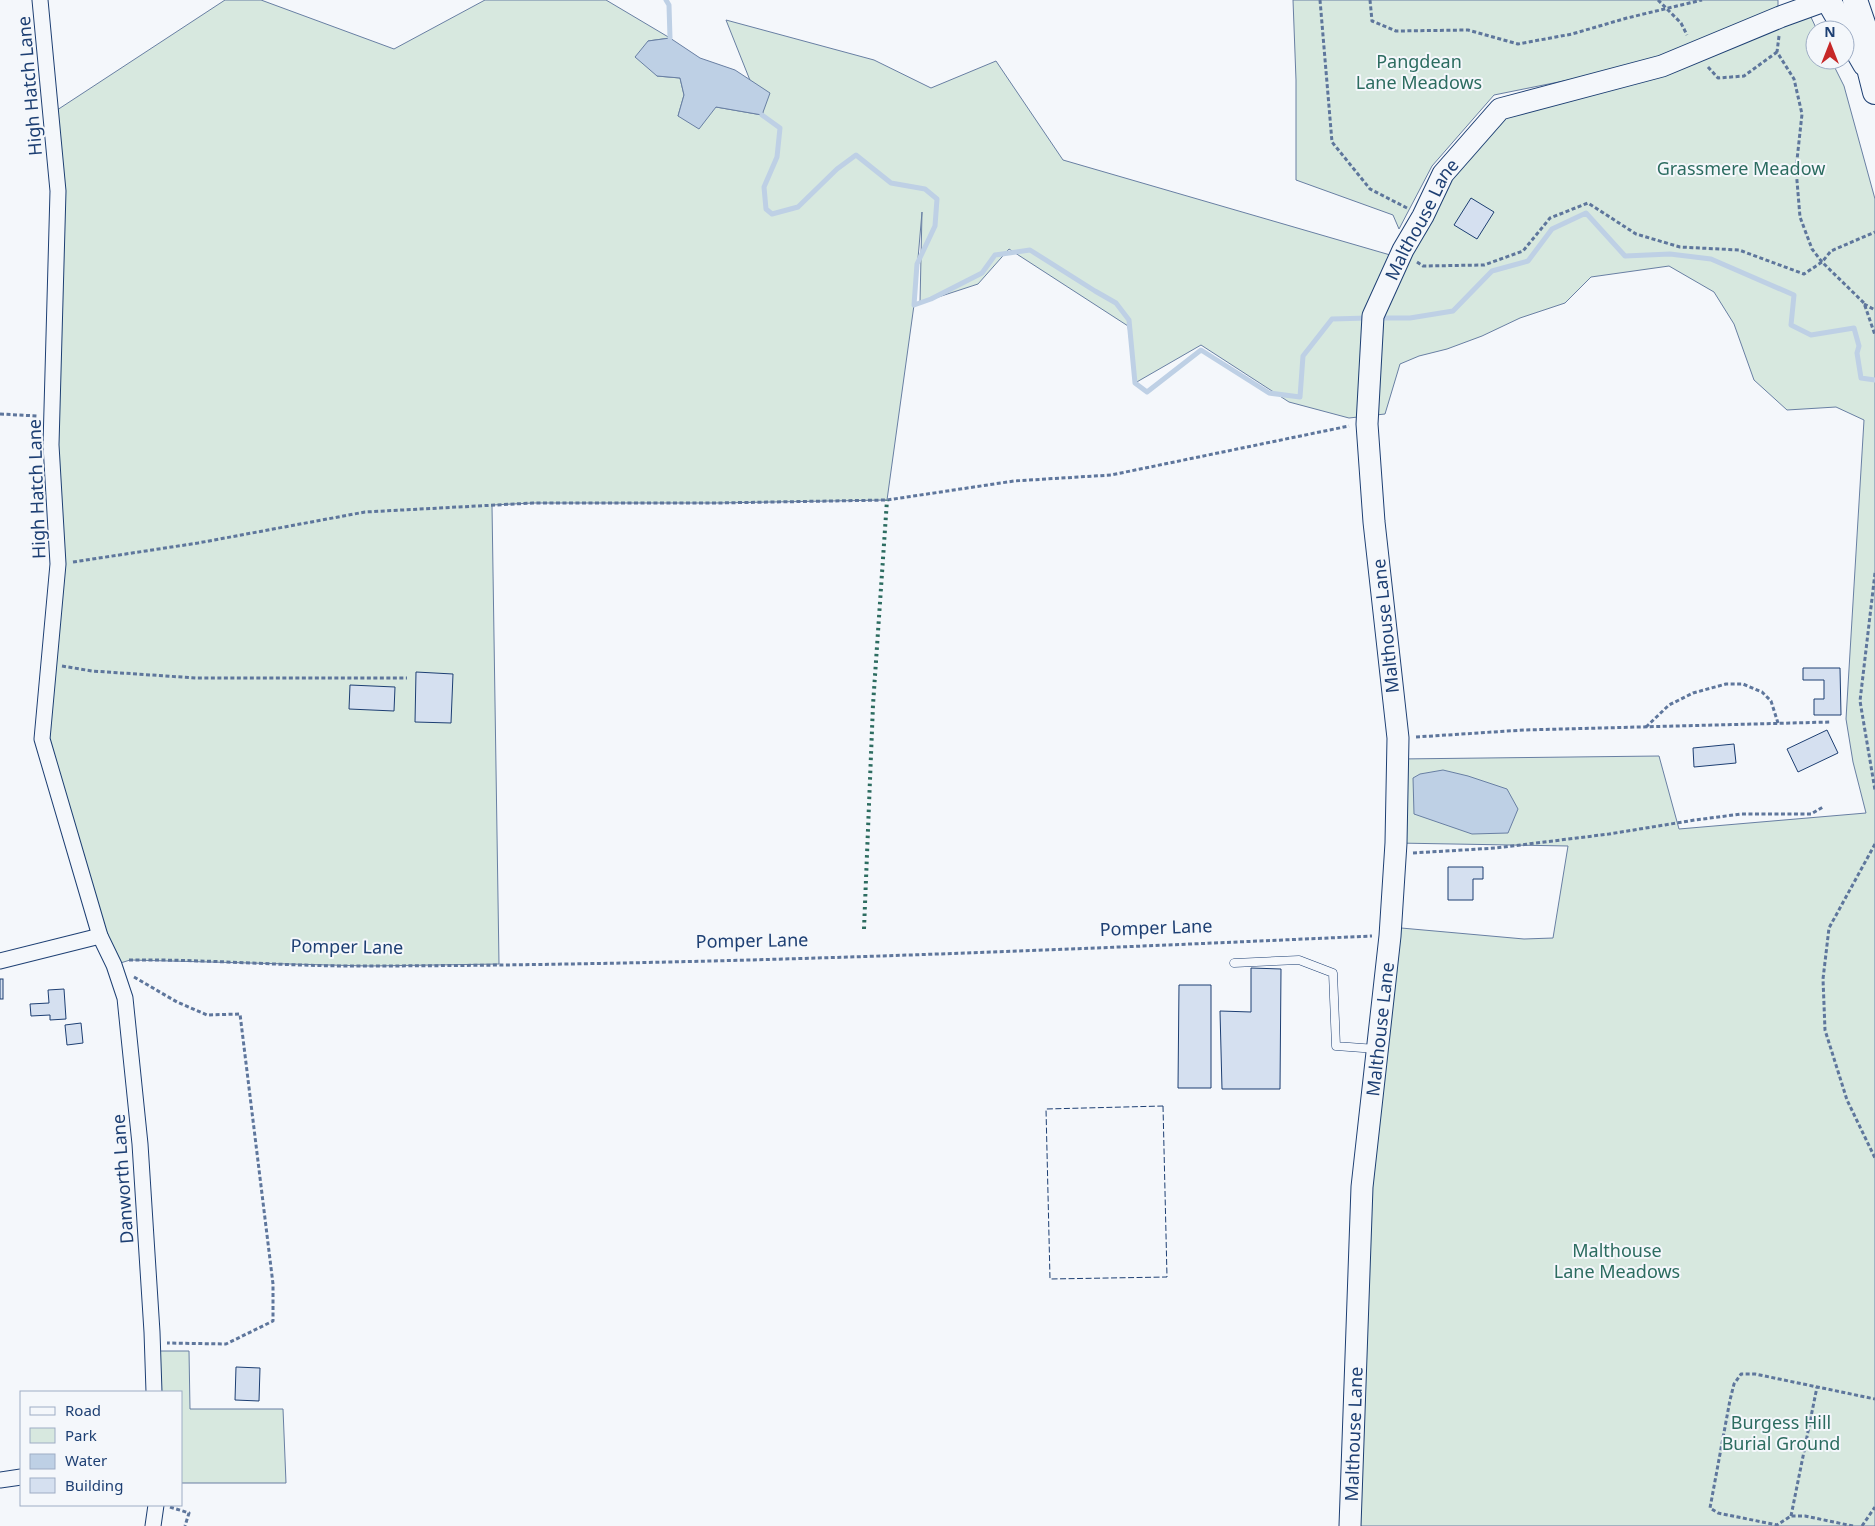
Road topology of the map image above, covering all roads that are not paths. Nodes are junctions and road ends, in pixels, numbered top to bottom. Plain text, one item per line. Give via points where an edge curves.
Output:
1 (40, 0) edge
2 (1828, 0) edge
3 (1855, 0) edge
4 (1872, 82) edge
5 (100, 936) junction
6 (0, 961) edge
7 (1234, 964) dead end
8 (114, 965) joint
9 (1378, 1049) junction
10 (154, 1391) edge
11 (20, 1477) edge
12 (0, 1480) edge
13 (160, 1506) edge
14 (153, 1526) edge
15 (1350, 1526) edge

1 - 5 street, High Hatch Lane via 58,191 51,445 58,564 42,740
2 - 4 main road
2 - 9 street, Malthouse Lane via 1662,66 1500,109 1443,174 1373,316 1367,424 1374,522 1398,738 1390,936
3 - 4 main road via 1868,38
5 - 6 street
5 - 8 street, High Hatch Lane
7 - 9 lane via 1299,960 1333,973 1336,1046
8 - 10 street, Danworth Lane via 125,998 140,1144
9 - 15 street, Malthouse Lane via 1362,1187
11 - 12 street
13 - 14 street

